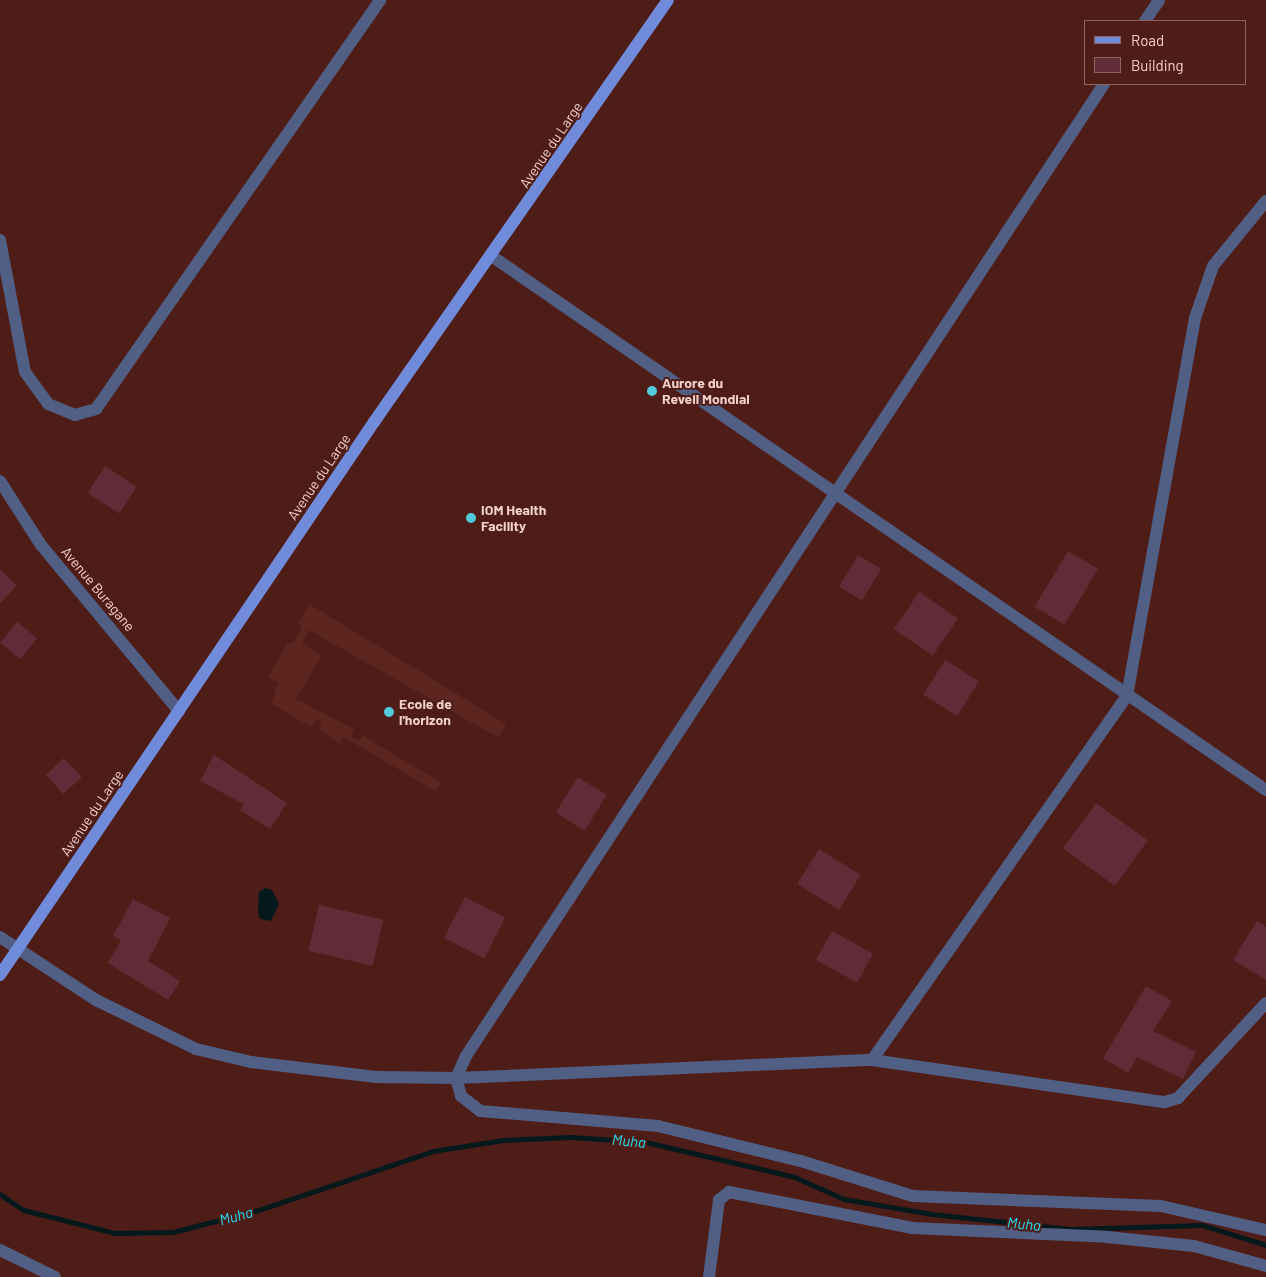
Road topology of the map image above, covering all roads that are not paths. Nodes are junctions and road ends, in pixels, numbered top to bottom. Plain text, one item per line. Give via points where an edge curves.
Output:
1 (380, 0) edge
2 (668, 0) edge
3 (1159, 0) edge
4 (1146, 20) edge
5 (1103, 85) edge
6 (1266, 201) edge
7 (0, 240) edge
8 (493, 257) junction
9 (0, 481) edge
10 (834, 494) junction
11 (1127, 696) junction
12 (179, 711) junction
13 (1266, 790) edge
14 (0, 937) edge
15 (18, 948) junction
16 (0, 975) edge
17 (1266, 1003) edge
18 (872, 1060) junction
19 (456, 1078) junction
20 (1266, 1230) edge
21 (0, 1250) edge
22 (1266, 1266) edge
23 (55, 1277) edge
24 (709, 1277) edge

1 - 7 street via 96,409 75,415 48,404 25,372
2 - 8 main road, Avenue du Large
3 - 4 street
5 - 10 street
6 - 11 street via 1213,266 1194,318
8 - 10 street
8 - 12 main road, Avenue du Large via 374,422
9 - 12 street, Avenue Buragane via 41,545
10 - 11 street
10 - 19 street via 466,1056
11 - 13 street
11 - 18 street
12 - 15 main road, Avenue du Large
14 - 15 street
15 - 16 main road, Avenue du Large
15 - 19 street via 96,1000 196,1049 251,1062 376,1077
17 - 18 street via 1178,1098 1166,1102
18 - 19 street
19 - 20 street via 461,1096 480,1111 658,1126 801,1162 914,1196 1161,1206
21 - 23 street
22 - 24 street via 1194,1246 1107,1237 912,1228 729,1192 719,1200

